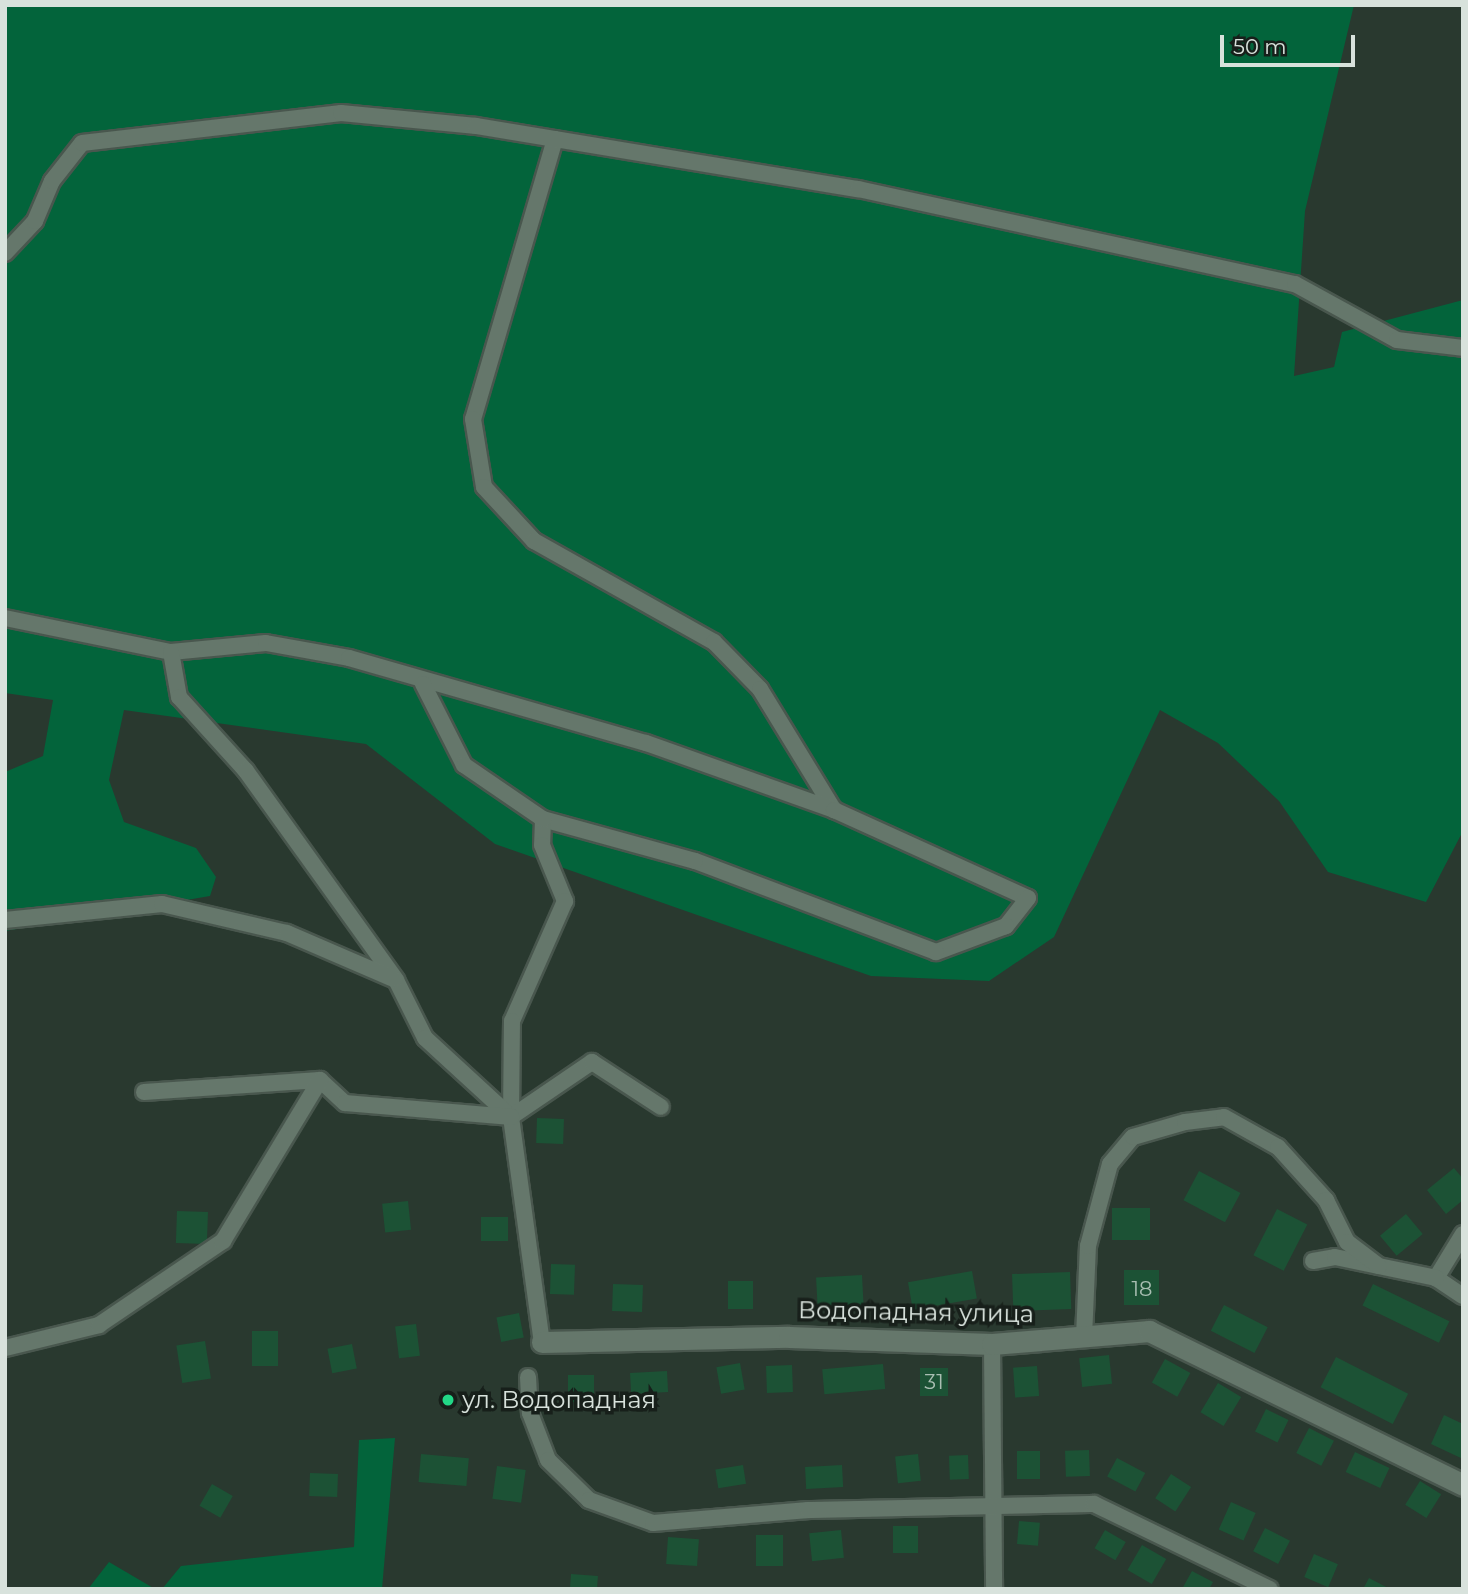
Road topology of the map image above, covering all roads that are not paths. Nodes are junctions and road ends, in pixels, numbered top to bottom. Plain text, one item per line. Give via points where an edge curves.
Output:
1 (555, 139) junction
2 (5, 253) edge
3 (1463, 348) edge
4 (5, 618) edge
5 (171, 652) junction
6 (423, 684) junction
7 (834, 810) junction
8 (542, 819) junction
9 (5, 920) edge
10 (396, 980) junction
11 (320, 1080) junction
12 (144, 1092) dead end
13 (662, 1107) dead end
14 (511, 1117) junction
15 (1463, 1234) edge
16 (1313, 1261) dead end
17 (1379, 1266) junction
18 (1436, 1278) junction
19 (1463, 1296) edge
20 (1084, 1337) junction
21 (542, 1342) joint
22 (992, 1345) junction
23 (5, 1348) edge
24 (527, 1377) dead end
25 (1463, 1485) edge
26 (994, 1505) junction
27 (994, 1589) edge
28 (1270, 1589) edge

1 - 2 street via 341,113 82,143 52,181 35,221
1 - 3 street via 858,189 1295,284 1397,340
1 - 7 street via 473,419 484,488 534,541 714,642 760,689
4 - 5 street
5 - 6 street via 266,643 349,658
5 - 10 street via 179,697 246,771
6 - 7 street via 646,743
6 - 8 street via 464,765
7 - 8 street via 1028,898 989,935 936,951 695,861
8 - 14 street via 542,845 565,901 512,1021
9 - 10 street via 162,904 287,933
10 - 14 street via 425,1038
11 - 12 street
11 - 14 street via 345,1103
11 - 23 street via 223,1241 99,1325
13 - 14 street via 592,1062
14 - 21 street
15 - 18 street
16 - 17 street via 1335,1257
17 - 18 street
17 - 20 street via 1347,1242 1326,1200 1278,1147 1224,1118 1185,1122 1133,1137 1110,1164 1088,1246
18 - 19 street
20 - 22 street, Водопадная улица
20 - 25 street, Водопадная улица via 1149,1331
21 - 22 street, Водопадная улица via 789,1337
22 - 26 street
24 - 26 street via 530,1413 548,1460 589,1500 653,1523
26 - 27 street
26 - 28 street via 1094,1504

